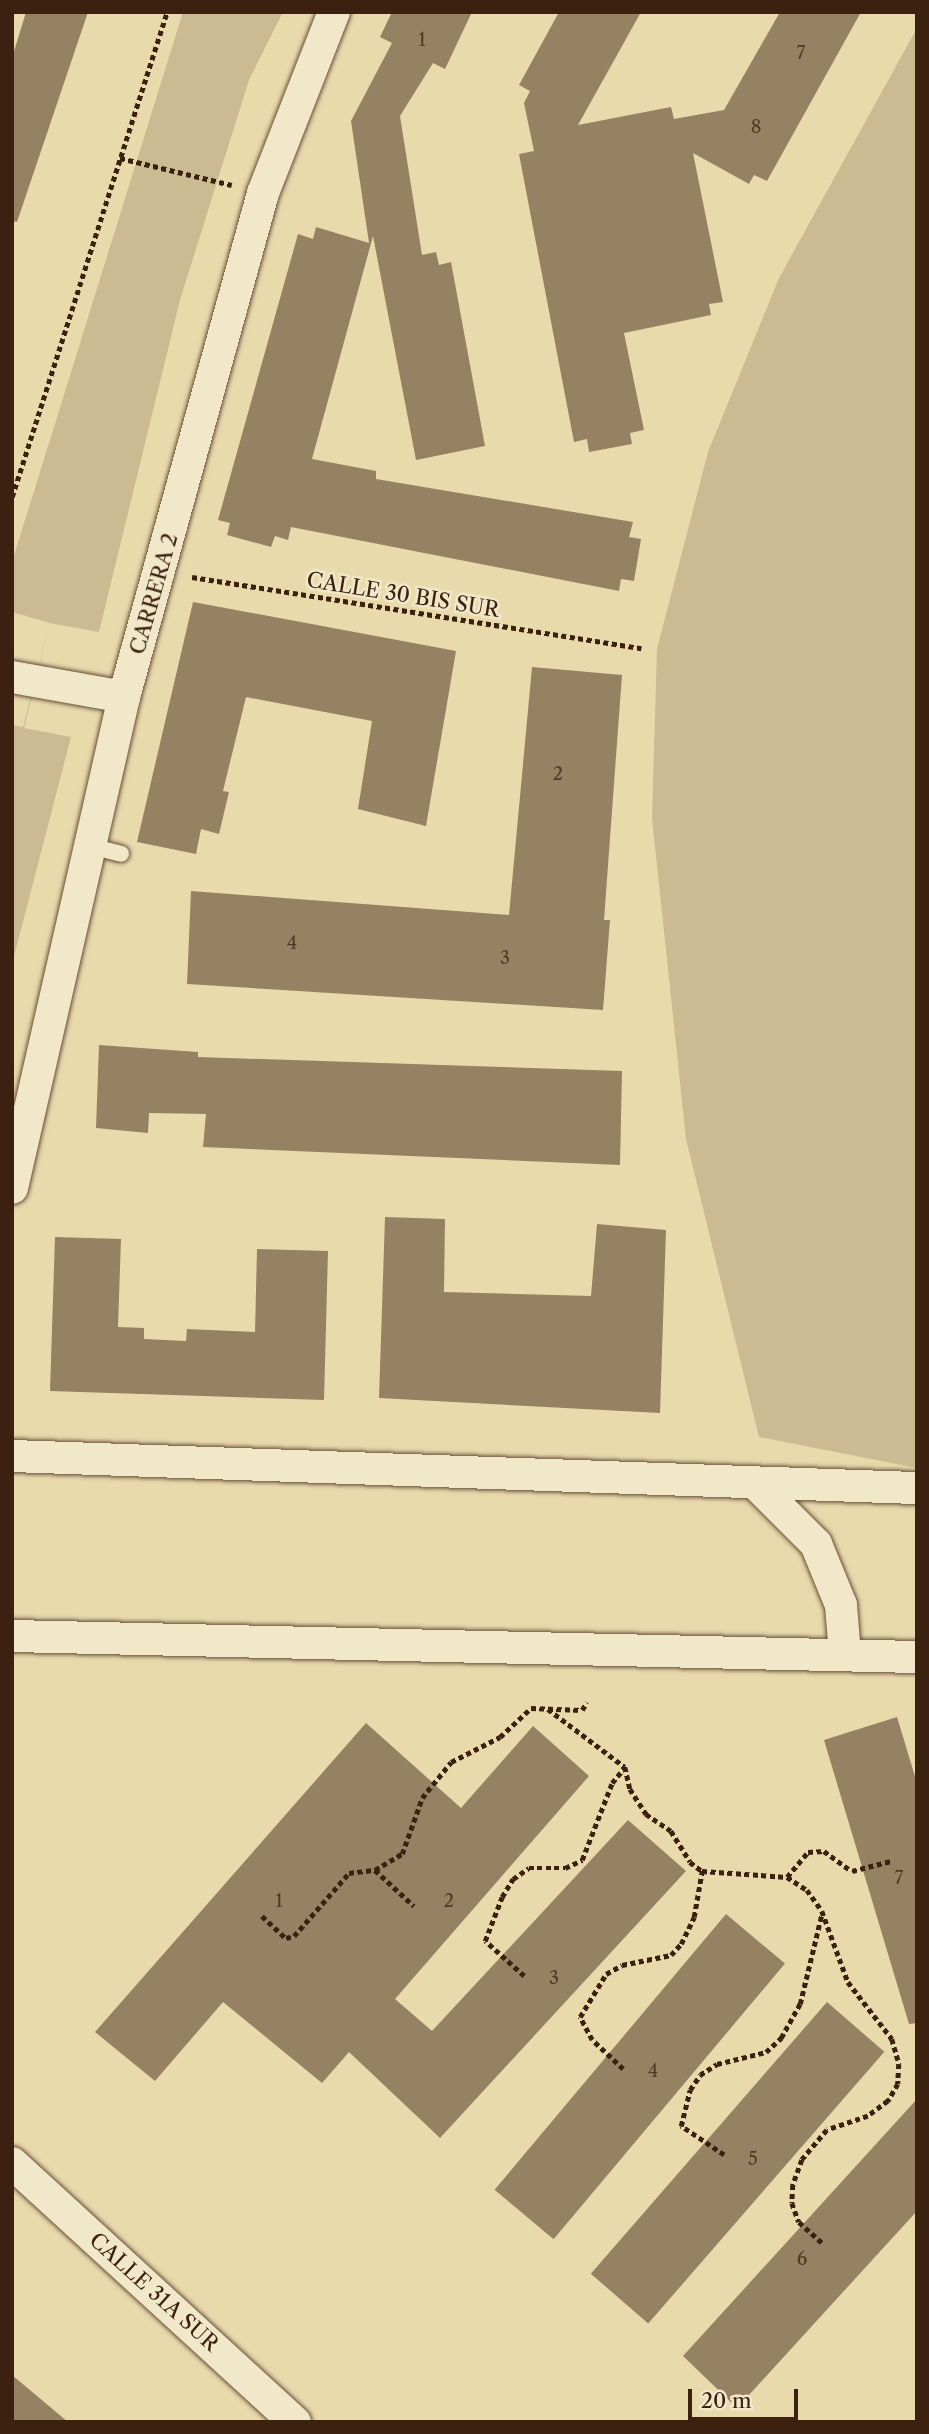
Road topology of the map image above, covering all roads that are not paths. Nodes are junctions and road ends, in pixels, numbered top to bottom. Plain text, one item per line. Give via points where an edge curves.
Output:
1 (334, 12) edge
2 (12, 677) edge
3 (124, 697) junction
4 (90, 846) junction
5 (121, 854) dead end
6 (12, 1188) edge
7 (12, 1456) edge
8 (754, 1482) junction
9 (917, 1488) edge
10 (12, 1636) edge
11 (845, 1655) junction
12 (917, 1657) edge
13 (12, 2163) edge
14 (295, 2422) edge

1 - 3 street, CARRERA 2 via 263,192
2 - 3 street
3 - 4 street, CARRERA 2
4 - 5 lane
4 - 6 street, CARRERA 2
7 - 8 street
8 - 9 street
8 - 11 street via 816,1544 841,1605
10 - 11 street
11 - 12 street
13 - 14 street, CALLE 31A SUR

